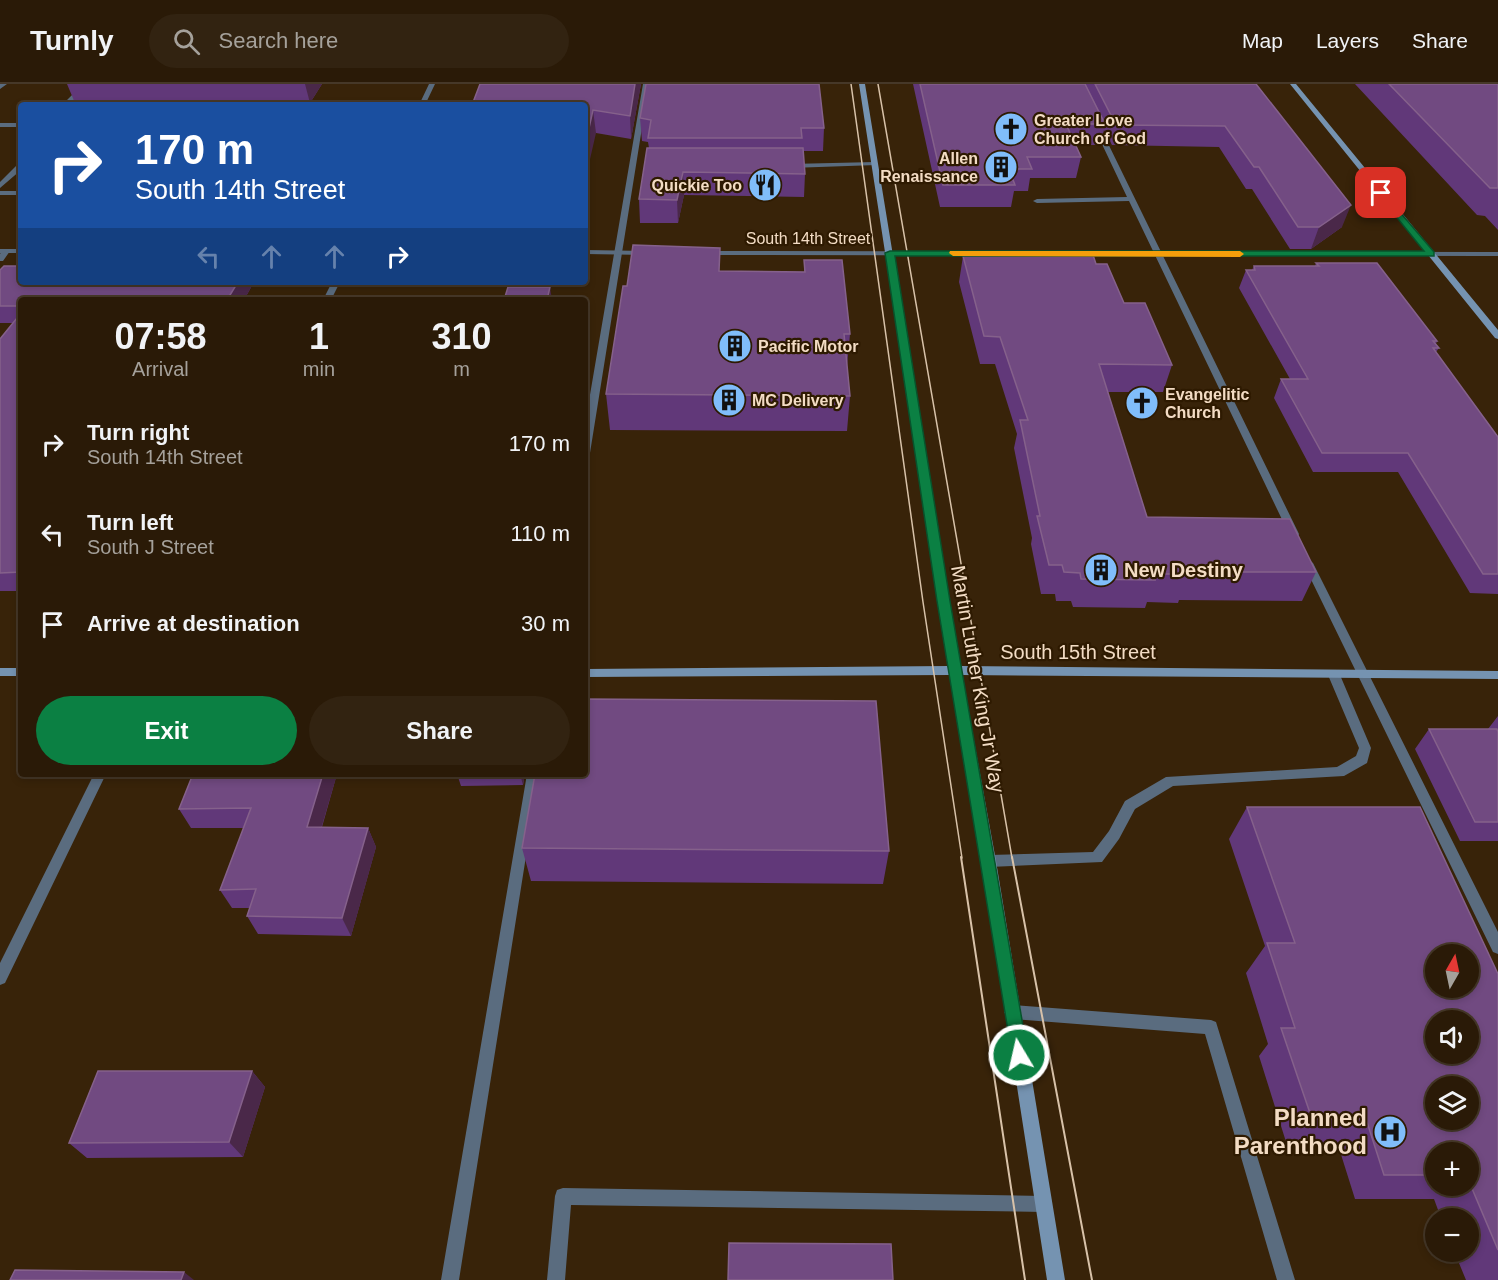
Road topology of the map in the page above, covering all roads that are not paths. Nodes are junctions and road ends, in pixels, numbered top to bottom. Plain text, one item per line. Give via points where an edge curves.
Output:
1 (4, 84) edge
2 (432, 84) edge
3 (646, 84) edge
4 (862, 84) edge
5 (1293, 84) edge
6 (0, 87) edge
7 (79, 91) dead end
8 (68, 102) edge
9 (423, 102) edge
10 (1091, 116) edge
11 (0, 125) edge
12 (18, 125) edge
13 (875, 164) junction
14 (632, 166) junction
15 (643, 166) edge
16 (779, 166) edge
17 (18, 169) edge
18 (0, 186) edge
19 (0, 193) edge
20 (18, 193) edge
21 (1133, 199) junction
22 (1037, 201) dead end
23 (18, 251) edge
24 (588, 252) edge
25 (618, 253) junction
26 (653, 253) edge
27 (689, 253) edge
28 (890, 253) junction
29 (2, 254) edge
30 (1160, 254) junction
31 (1431, 254) junction
32 (1498, 254) edge
33 (1498, 336) edge
34 (588, 435) edge
35 (1299, 544) edge
36 (1305, 555) edge
37 (956, 671) junction
38 (0, 672) edge
39 (18, 672) edge
40 (588, 673) edge
41 (1334, 675) junction
42 (1362, 675) junction
43 (1498, 675) edge
44 (99, 777) edge
45 (533, 777) edge
46 (989, 861) junction
47 (1498, 947) edge
48 (0, 978) edge
49 (1012, 1012) junction
50 (1044, 1204) junction
51 (450, 1280) edge
52 (556, 1280) edge
53 (1056, 1280) edge
54 (1286, 1280) edge

1 - 6 street
2 - 9 street
3 - 14 street
4 - 13 main road, Martin Luther King Jr Way
5 - 31 main road
7 - 8 street
10 - 21 street
11 - 12 street
13 - 16 street
13 - 28 main road, Martin Luther King Jr Way
14 - 15 street
14 - 25 street
17 - 18 street
19 - 20 street
21 - 22 street
21 - 30 street
23 - 29 street
24 - 25 street
25 - 26 street
25 - 34 street
27 - 28 street, South 14th Street
28 - 30 street, South 14th Street
28 - 37 main road, Martin Luther King Jr Way
30 - 31 street, South 14th Street
30 - 35 street
31 - 32 street, South 14th Street
31 - 33 main road
36 - 42 street
37 - 40 main road, South 15th Street
37 - 41 main road, South 15th Street
37 - 46 main road, Martin Luther King Jr Way
38 - 39 main road
41 - 42 main road, South 15th Street
41 - 46 street via 1365,748 1362,759 1339,772 1171,781 1130,805 1097,858
42 - 43 main road, South 15th Street
42 - 47 street
44 - 48 street
45 - 51 street
46 - 49 main road, Martin Luther King Jr Way
49 - 50 main road, Martin Luther King Jr Way
49 - 54 street via 1211,1027
50 - 52 street via 563,1196
50 - 53 main road, Martin Luther King Jr Way

